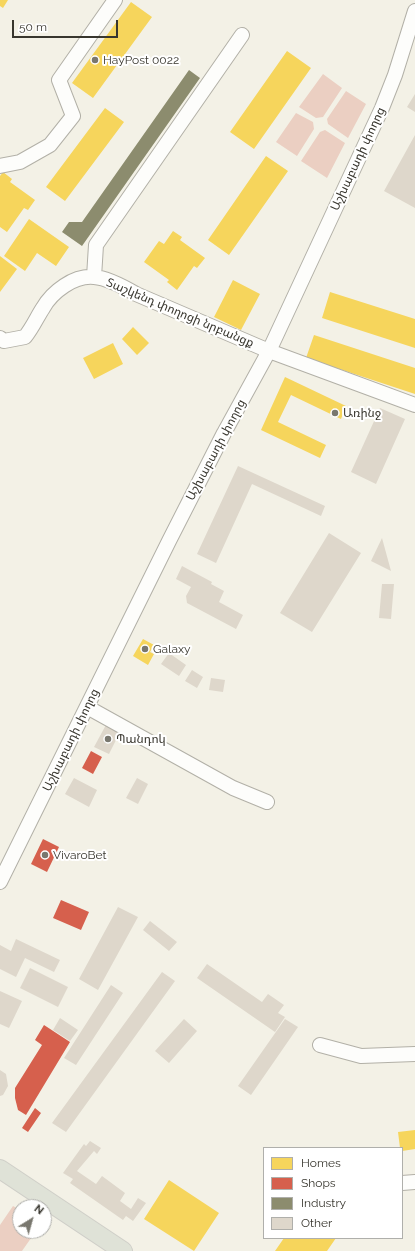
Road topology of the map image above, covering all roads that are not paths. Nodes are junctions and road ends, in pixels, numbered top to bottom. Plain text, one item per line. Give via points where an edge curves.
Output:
1 (115, 0) edge
2 (415, 11) edge
3 (242, 35) dead end
4 (0, 166) edge
5 (94, 277) junction
6 (0, 338) edge
7 (269, 351) junction
8 (415, 405) edge
9 (87, 707) junction
10 (267, 802) dead end
11 (0, 882) edge
12 (320, 1045) dead end
13 (415, 1054) edge
14 (0, 1168) edge
15 (415, 1182) edge
16 (403, 1184) edge
17 (123, 1251) edge

1 - 4 street via 59,80 73,116 50,145 20,162
2 - 7 street, Աշխաբադի փողոց via 382,108
3 - 5 street via 96,245
5 - 6 street, Տաշկենդ փողոցի նրբանցք via 70,282 56,292 43,307 25,337 4,341
5 - 7 street, Տաշկենդ փողոցի նրբանցք via 123,286 136,294
7 - 8 street, Տաշկենդ փողոցի նրբանցք
7 - 9 street, Աշխաբադի փողոց via 206,467
9 - 10 street via 233,788
9 - 11 street, Աշխաբադի փողոց
12 - 13 street via 361,1056
14 - 17 main road
15 - 16 street

